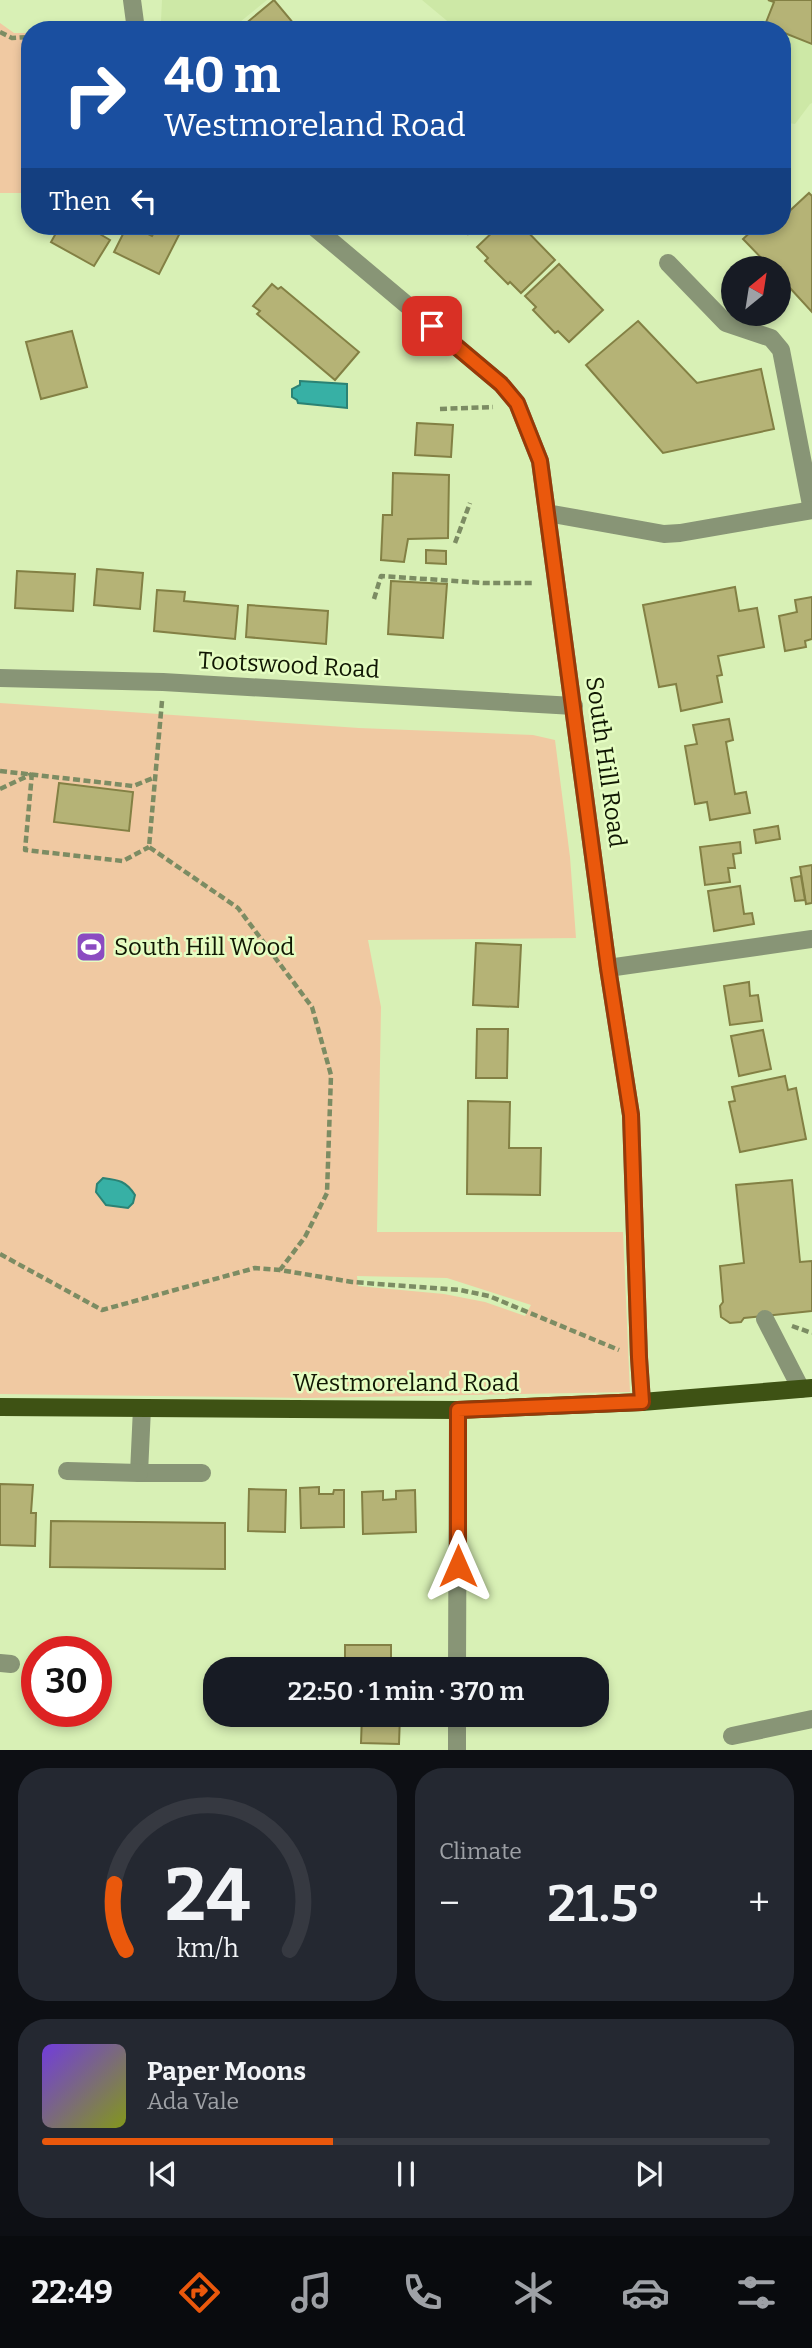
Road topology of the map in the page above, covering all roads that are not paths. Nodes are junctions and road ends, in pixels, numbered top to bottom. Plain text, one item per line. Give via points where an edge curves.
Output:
1 (132, 0) edge
2 (135, 21) edge
3 (324, 235) edge
4 (668, 263) dead end
5 (812, 510) edge
6 (547, 513) junction
7 (0, 678) edge
8 (574, 706) junction
9 (812, 939) edge
10 (608, 968) junction
11 (765, 1319) dead end
12 (806, 1389) edge
13 (642, 1402) junction
14 (0, 1407) edge
15 (142, 1408) junction
16 (458, 1410) junction
17 (67, 1471) dead end
18 (139, 1473) junction
19 (202, 1473) dead end
20 (457, 1657) edge
21 (812, 1720) edge
22 (457, 1727) edge
23 (732, 1735) dead end
24 (457, 1749) edge

1 - 2 street
3 - 6 street, South Hill Road via 501,384 519,406 540,461
4 - 5 street via 726,323 771,338 781,350
5 - 6 street via 664,534
6 - 8 street, South Hill Road
7 - 8 street, Tootswood Road via 163,682
8 - 10 street, South Hill Road
9 - 10 street
10 - 13 street, South Hill Road via 631,1115
11 - 12 street
12 - 13 main road, Westmoreland Road
13 - 16 main road, Westmoreland Road
14 - 15 main road, Westmoreland Road
15 - 16 main road, Westmoreland Road
15 - 18 street
16 - 20 street
17 - 18 street
18 - 19 street
21 - 23 street
22 - 24 street

